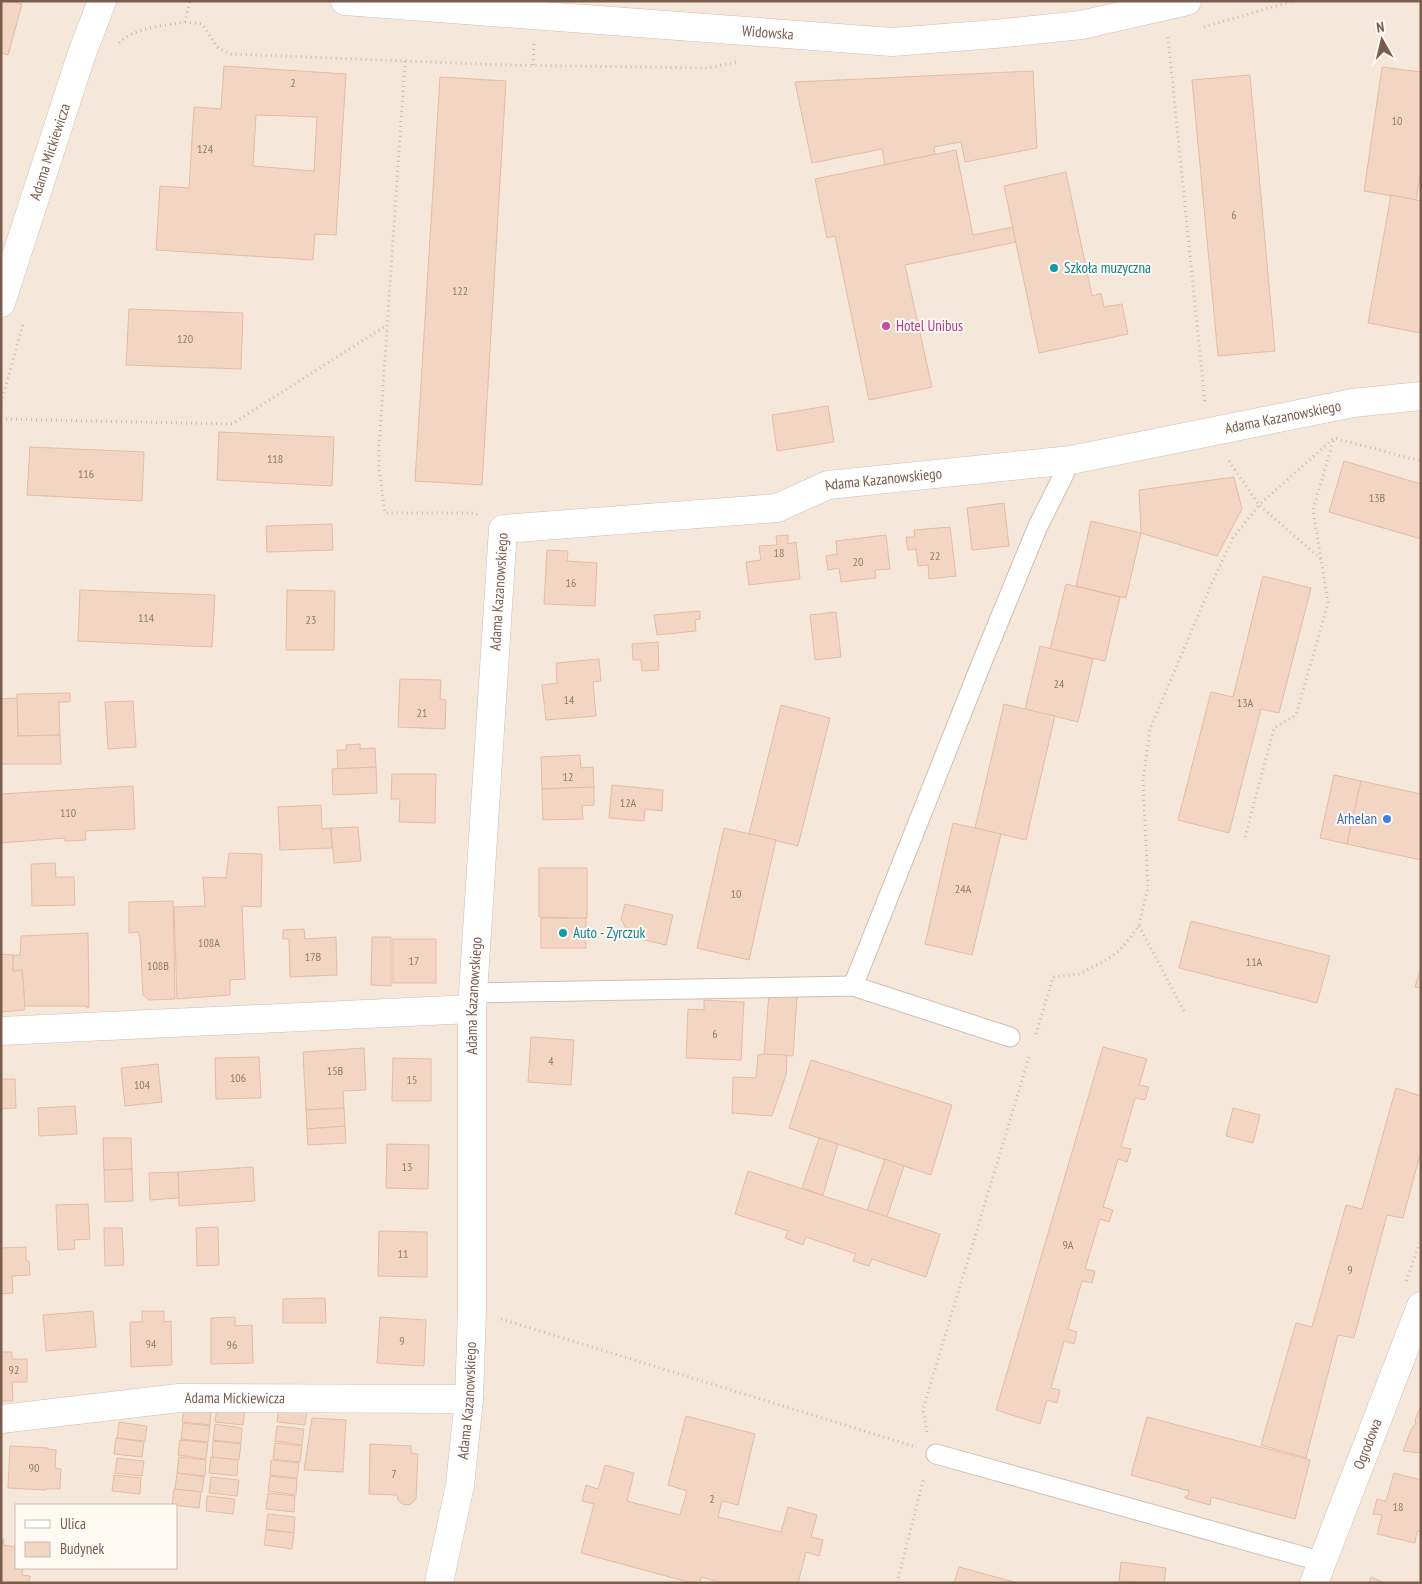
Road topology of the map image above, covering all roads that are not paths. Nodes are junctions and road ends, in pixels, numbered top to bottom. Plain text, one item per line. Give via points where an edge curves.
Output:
1 (102, 1) edge
2 (345, 1) edge
3 (1187, 1) edge
4 (1, 303) edge
5 (1421, 396) edge
6 (1071, 460) junction
7 (853, 986) junction
8 (472, 1001) junction
9 (1, 1031) edge
10 (1010, 1037) dead end
11 (1421, 1306) edge
12 (469, 1399) junction
13 (1, 1419) edge
14 (933, 1453) road end
15 (1319, 1572) edge
16 (439, 1583) edge

1 - 4 street, Adama Mickiewicza
2 - 3 street, Widowska via 892,42 1081,25
5 - 6 street, Adama Kazanowskiego via 1353,404
6 - 7 lane via 1030,544
6 - 8 street, Adama Kazanowskiego via 828,485 776,508 503,529
7 - 8 lane
7 - 10 lane
8 - 9 street
8 - 12 street, Adama Kazanowskiego
11 - 15 street, Ogrodowa
12 - 13 street, Adama Mickiewicza via 179,1398
12 - 16 street, Adama Kazanowskiego via 460,1485
14 - 15 lane

